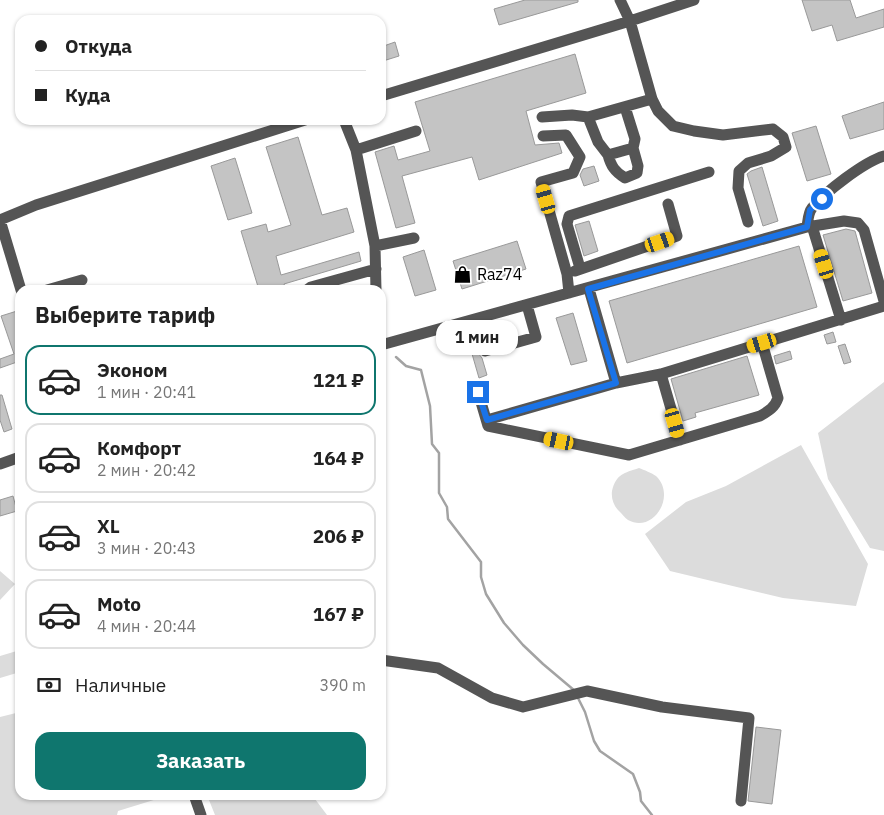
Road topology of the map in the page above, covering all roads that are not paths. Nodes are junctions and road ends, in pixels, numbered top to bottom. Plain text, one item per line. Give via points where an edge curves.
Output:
1 (620, 0) edge
2 (694, 0) edge
3 (630, 21) junction
4 (386, 94) edge
5 (652, 99) junction
6 (625, 107) junction
7 (542, 117) dead end
8 (588, 117) junction
9 (289, 125) edge
10 (346, 125) edge
11 (416, 131) dead end
12 (543, 136) dead end
13 (633, 148) junction
14 (356, 150) junction
15 (608, 155) junction
16 (884, 156) edge
17 (709, 172) dead end
18 (668, 204) dead end
19 (748, 222) dead end
20 (810, 227) junction
21 (414, 238) dead end
22 (375, 246) junction
23 (580, 268) junction
24 (376, 269) junction
25 (567, 274) junction
26 (82, 280) dead end
27 (20, 285) edge
28 (64, 285) edge
29 (317, 285) edge
30 (376, 285) edge
31 (588, 289) junction
32 (569, 294) junction
33 (884, 301) edge
34 (527, 305) junction
35 (884, 306) edge
36 (840, 320) junction
37 (762, 343) junction
38 (386, 344) edge
39 (485, 351) dead end
40 (661, 374) junction
41 (616, 383) junction
42 (478, 392) dead end
43 (487, 420) junction
44 (680, 440) junction
45 (15, 459) edge
46 (0, 464) edge
47 (386, 661) edge
48 (196, 800) edge
49 (741, 801) dead end
50 (201, 815) edge

1 - 3 street
2 - 3 street
3 - 4 street
3 - 5 street
5 - 6 street
5 - 19 street via 658,111 674,126 694,132 722,136 774,129 783,137 786,148 748,163 739,171 738,188
6 - 8 street
6 - 13 street via 635,139
7 - 8 street
8 - 15 street via 598,142
9 - 27 street via 36,205 0,220
10 - 14 street
11 - 14 street
12 - 25 street via 566,135 580,157 573,174 541,182
13 - 15 street
13 - 15 street via 637,173 625,178 611,165
14 - 22 street
16 - 20 street via 846,177 810,210
17 - 23 street via 569,216 567,224
18 - 23 street via 676,236
20 - 31 street
20 - 33 street via 844,221 858,223 864,230
20 - 36 street
21 - 22 street
22 - 24 street
23 - 25 street
24 - 29 street
24 - 30 street
25 - 32 street
26 - 28 street
31 - 32 street
31 - 41 street
32 - 34 street
34 - 38 street
34 - 39 street via 536,337
35 - 36 street
36 - 37 street
37 - 40 street
37 - 44 street via 778,398 775,405 760,416
40 - 41 street
40 - 44 street
41 - 43 street
42 - 43 street
43 - 44 street via 488,426 629,456
45 - 46 street
47 - 49 street via 438,668 492,698 523,707 587,691 662,707 749,718
48 - 50 street

